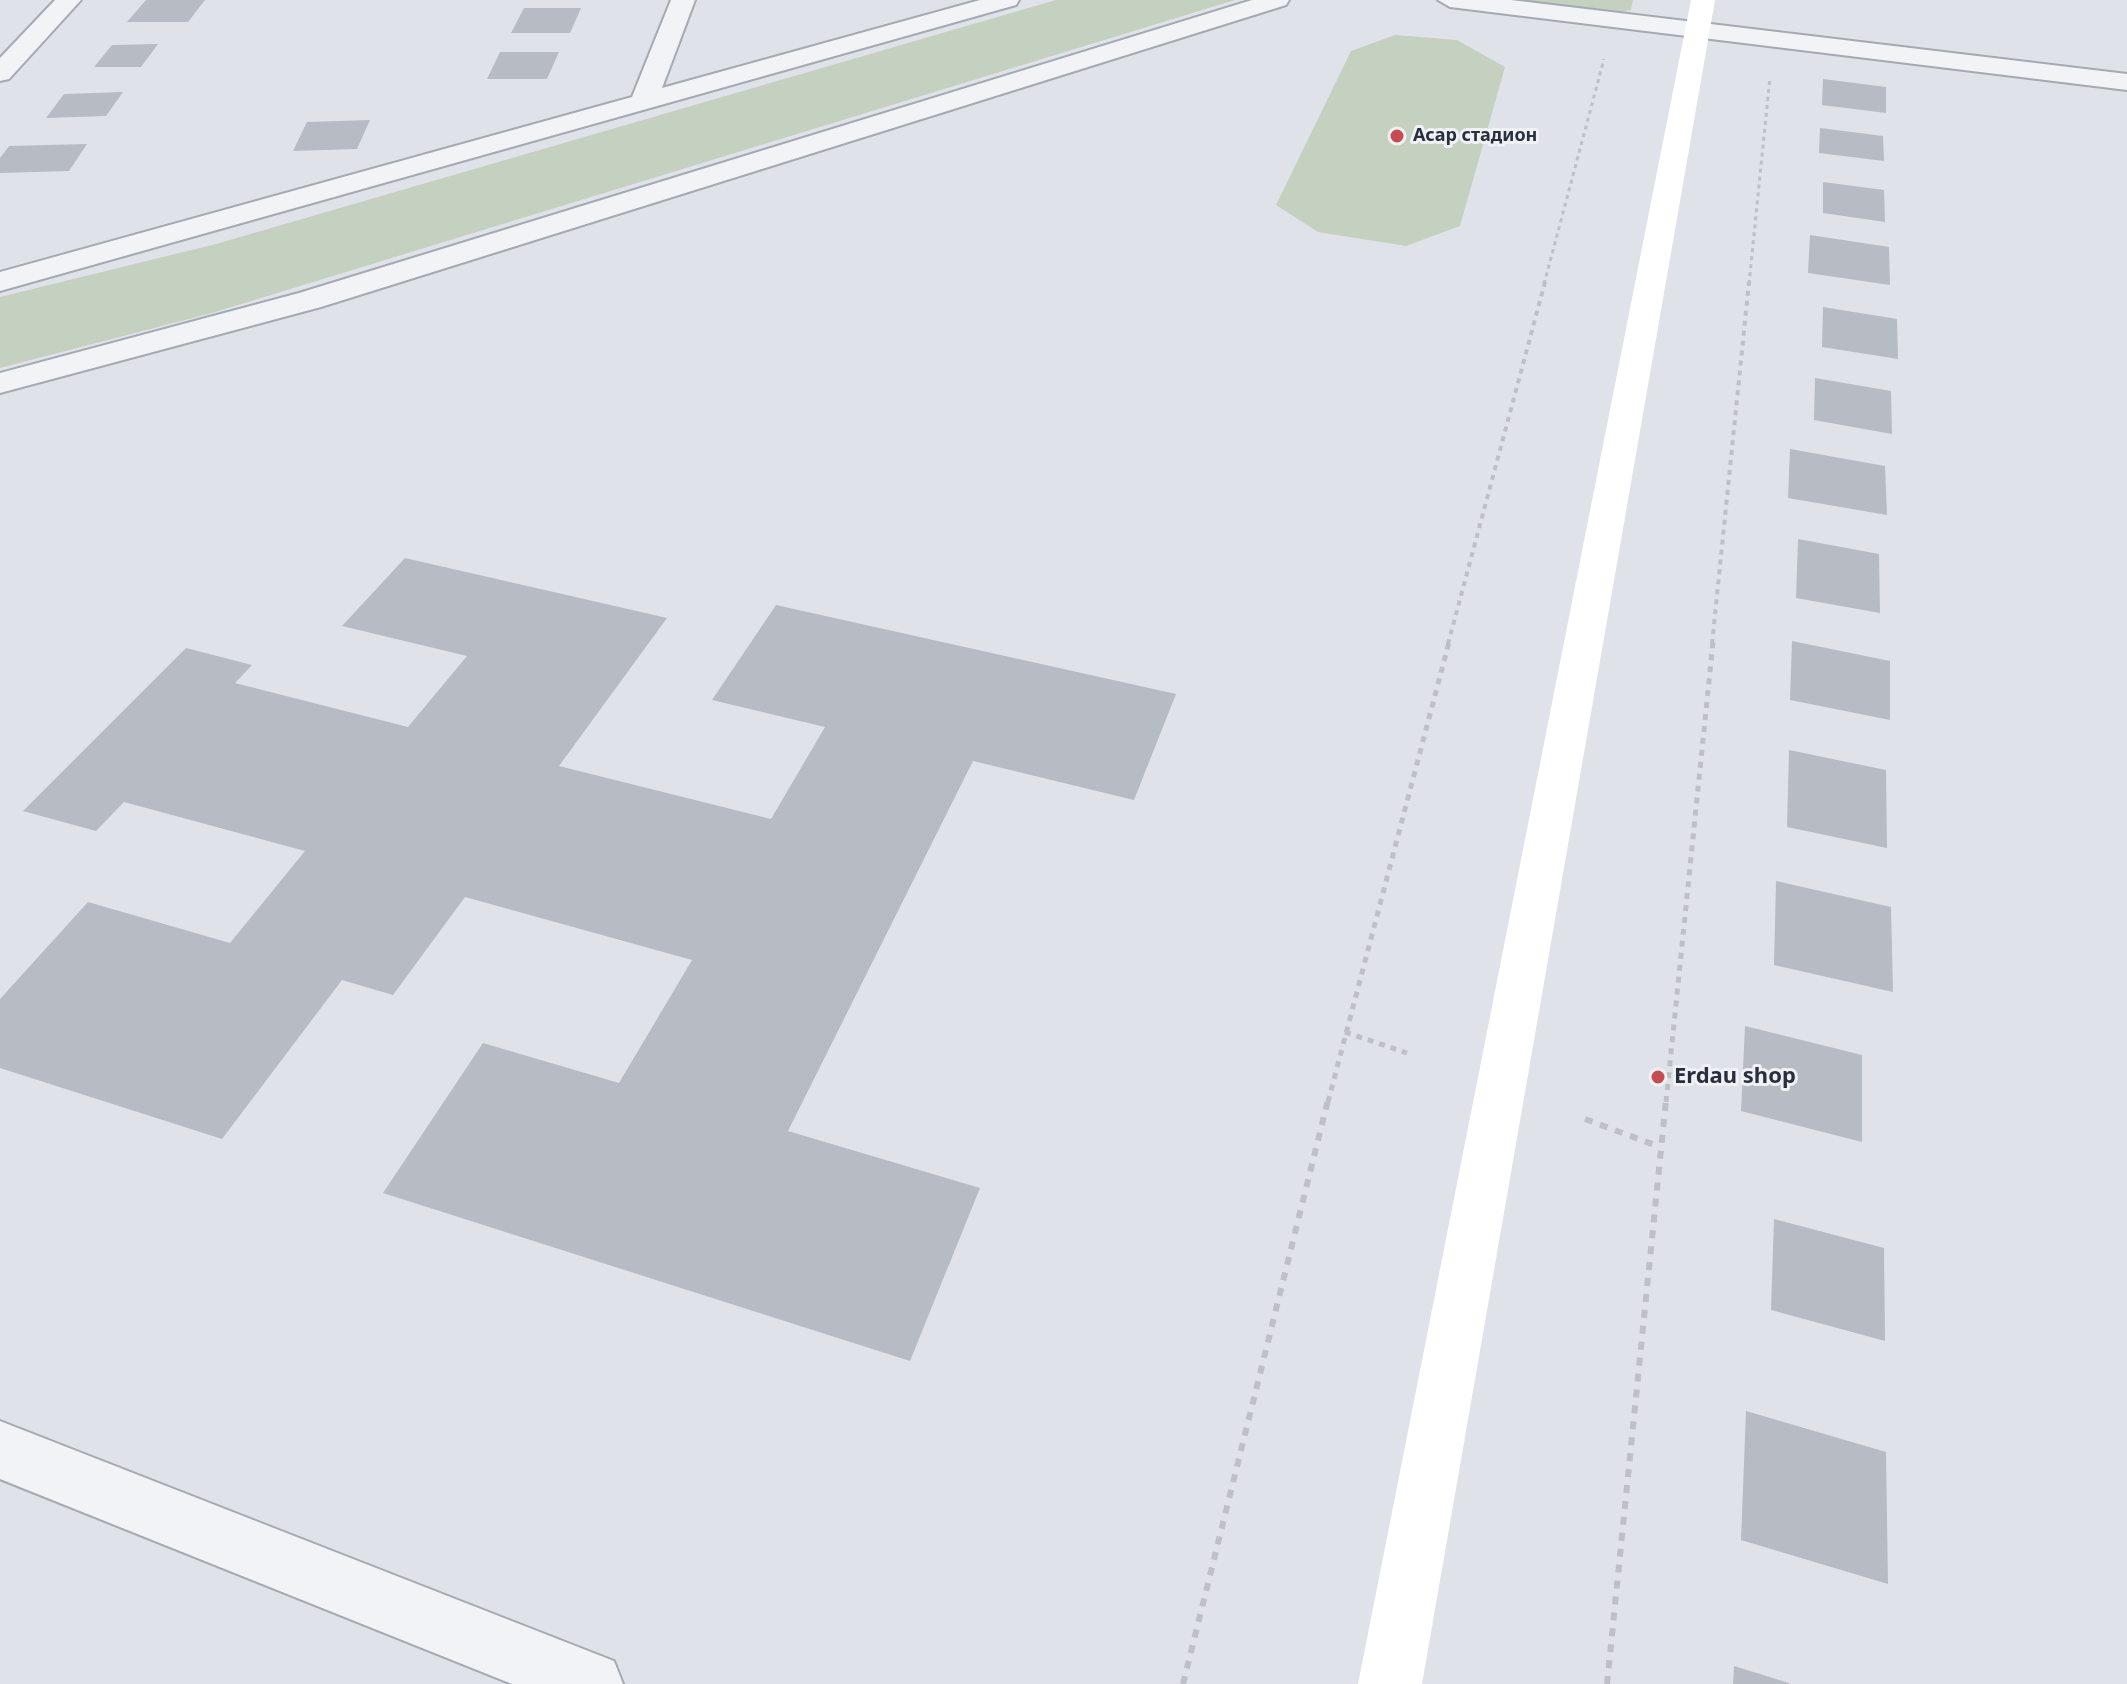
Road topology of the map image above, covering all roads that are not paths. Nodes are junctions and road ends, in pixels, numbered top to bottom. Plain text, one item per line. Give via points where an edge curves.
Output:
1 (69, 0) edge
2 (683, 0) edge
3 (1007, 0) edge
4 (1277, 0) edge
5 (1450, 0) edge
6 (1700, 15) edge
7 (0, 73) edge
8 (2127, 82) edge
9 (643, 103) junction
10 (0, 282) edge
11 (0, 383) edge
12 (0, 1450) edge
13 (591, 1684) edge
14 (1390, 1684) edge

1 - 7 street
2 - 9 street
3 - 9 street
4 - 11 street via 310,300
5 - 6 street via 1614,20
6 - 8 street via 1774,40
6 - 14 street
9 - 10 street
12 - 13 street

